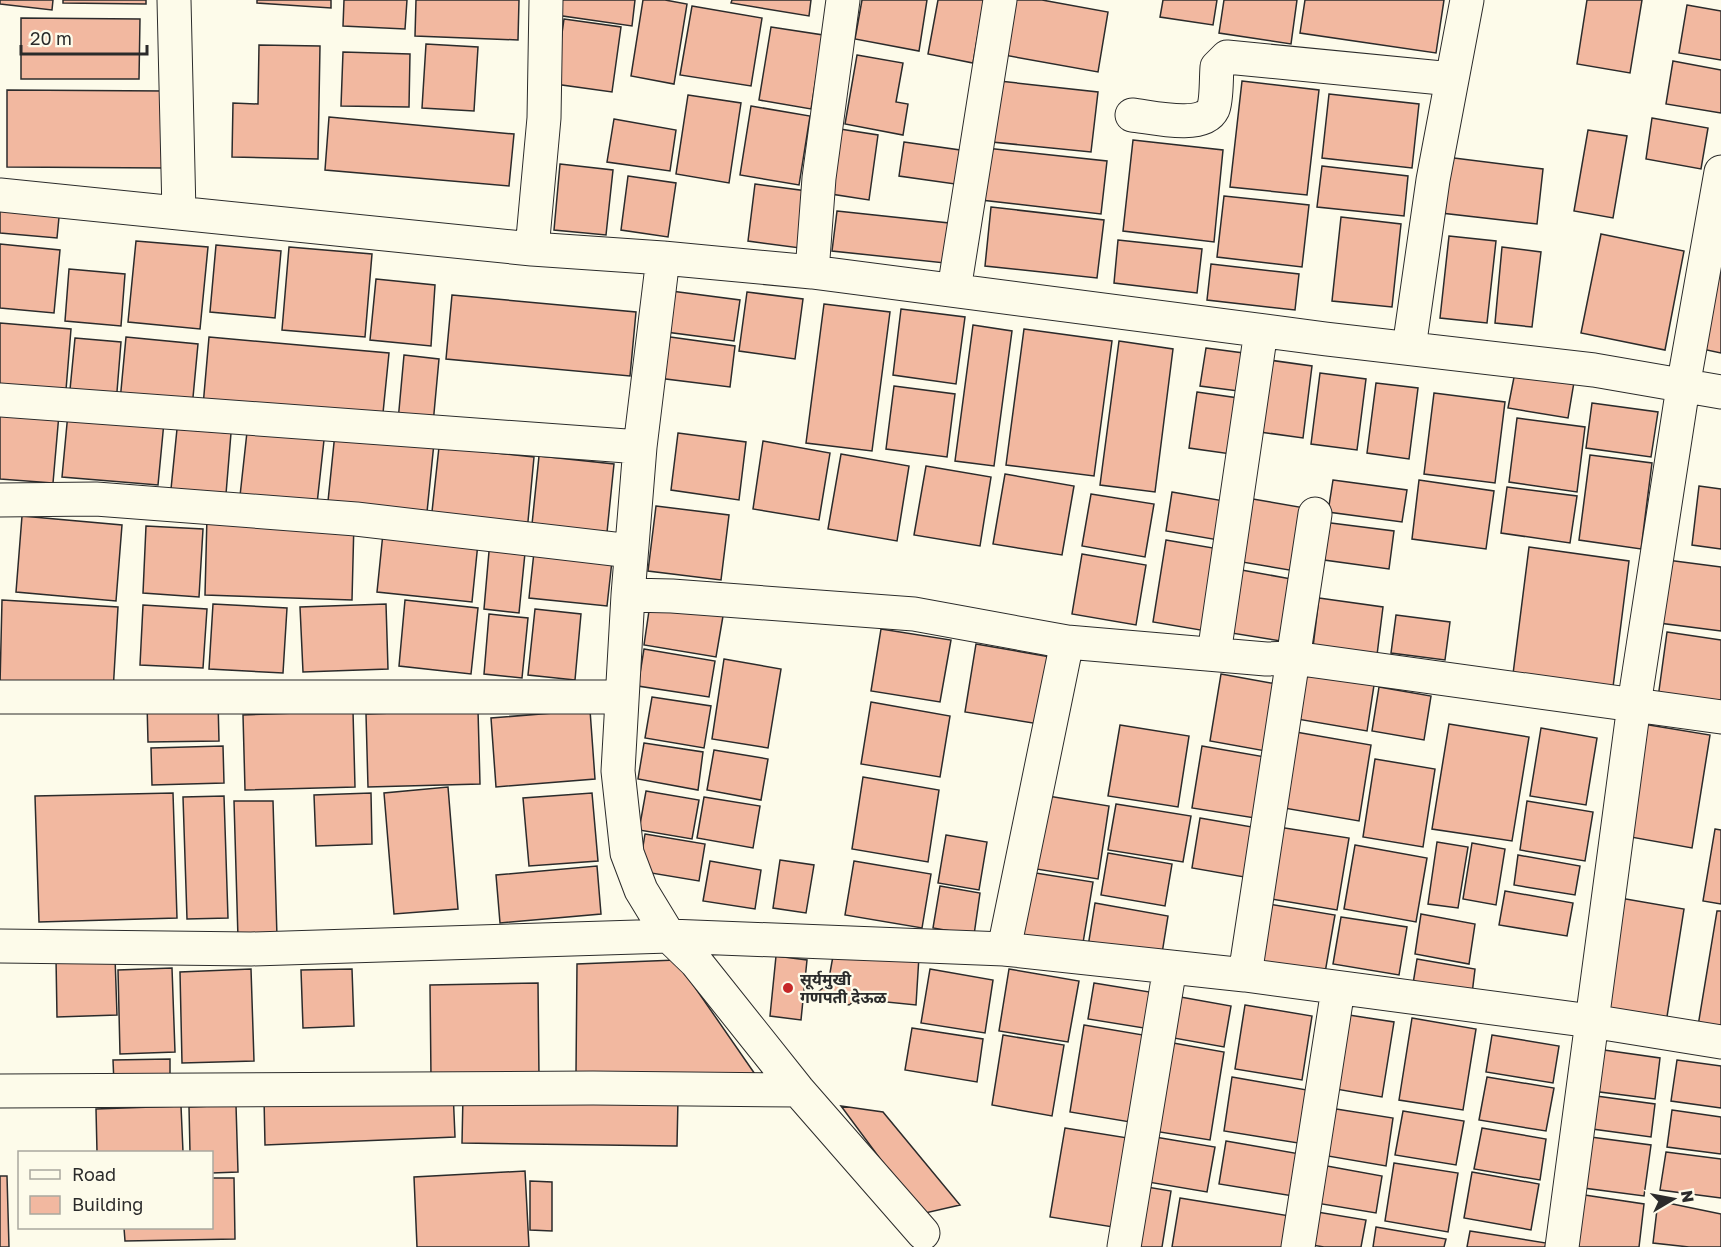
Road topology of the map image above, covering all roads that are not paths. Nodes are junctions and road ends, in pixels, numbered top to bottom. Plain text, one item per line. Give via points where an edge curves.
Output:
1 (174, 0) edge
2 (546, 0) edge
3 (843, 0) edge
4 (1000, 0) edge
5 (1467, 0) edge
6 (1452, 79) junction
7 (1132, 115) dead end
8 (1721, 172) edge
9 (0, 195) edge
10 (179, 213) junction
11 (532, 249) junction
12 (663, 258) junction
13 (812, 272) junction
14 (954, 290) junction
15 (1261, 331) junction
16 (1409, 348) junction
17 (1683, 387) junction
18 (1721, 392) edge
19 (0, 400) edge
20 (640, 447) junction
21 (0, 500) edge
22 (1315, 514) dead end
23 (631, 551) junction
24 (628, 596) junction
25 (1067, 642) junction
26 (1214, 654) junction
27 (1294, 658) junction
28 (0, 697) edge
29 (622, 697) junction
30 (1634, 705) junction
31 (1721, 717) edge
32 (669, 936) junction
33 (0, 946) edge
34 (1004, 949) junction
35 (1170, 967) junction
36 (1245, 975) junction
37 (1338, 989) junction
38 (1591, 1021) junction
39 (1721, 1041) edge
40 (798, 1090) junction
41 (0, 1091) edge
42 (927, 1242) edge
43 (1124, 1247) edge
44 (1298, 1247) edge
45 (1562, 1247) edge

1 - 10 street
2 - 11 street via 544,118
3 - 13 street via 819,178
4 - 14 street
5 - 6 street
6 - 7 street via 1227,57 1217,67 1214,108 1207,117 1191,122
6 - 16 street
8 - 17 street
9 - 10 street
10 - 11 street
11 - 12 street
12 - 13 street
12 - 20 street
13 - 14 street
14 - 15 street
15 - 16 street
15 - 26 street
16 - 17 street via 1594,370
17 - 18 street
17 - 30 street
19 - 20 street
20 - 23 street
21 - 23 street via 96,500 362,520
22 - 27 street
23 - 24 street
24 - 25 street via 914,614
24 - 29 street
25 - 26 street
25 - 34 street
26 - 27 street
27 - 30 street
27 - 36 street
28 - 29 street
29 - 32 street via 618,771 627,853 640,890
30 - 31 street
30 - 38 street
32 - 33 street via 251,949
32 - 34 street
32 - 40 street via 696,962
34 - 35 street
35 - 36 street
35 - 43 street
36 - 37 street
37 - 38 street
37 - 44 street
38 - 39 street
38 - 45 street
40 - 41 street
40 - 42 street

